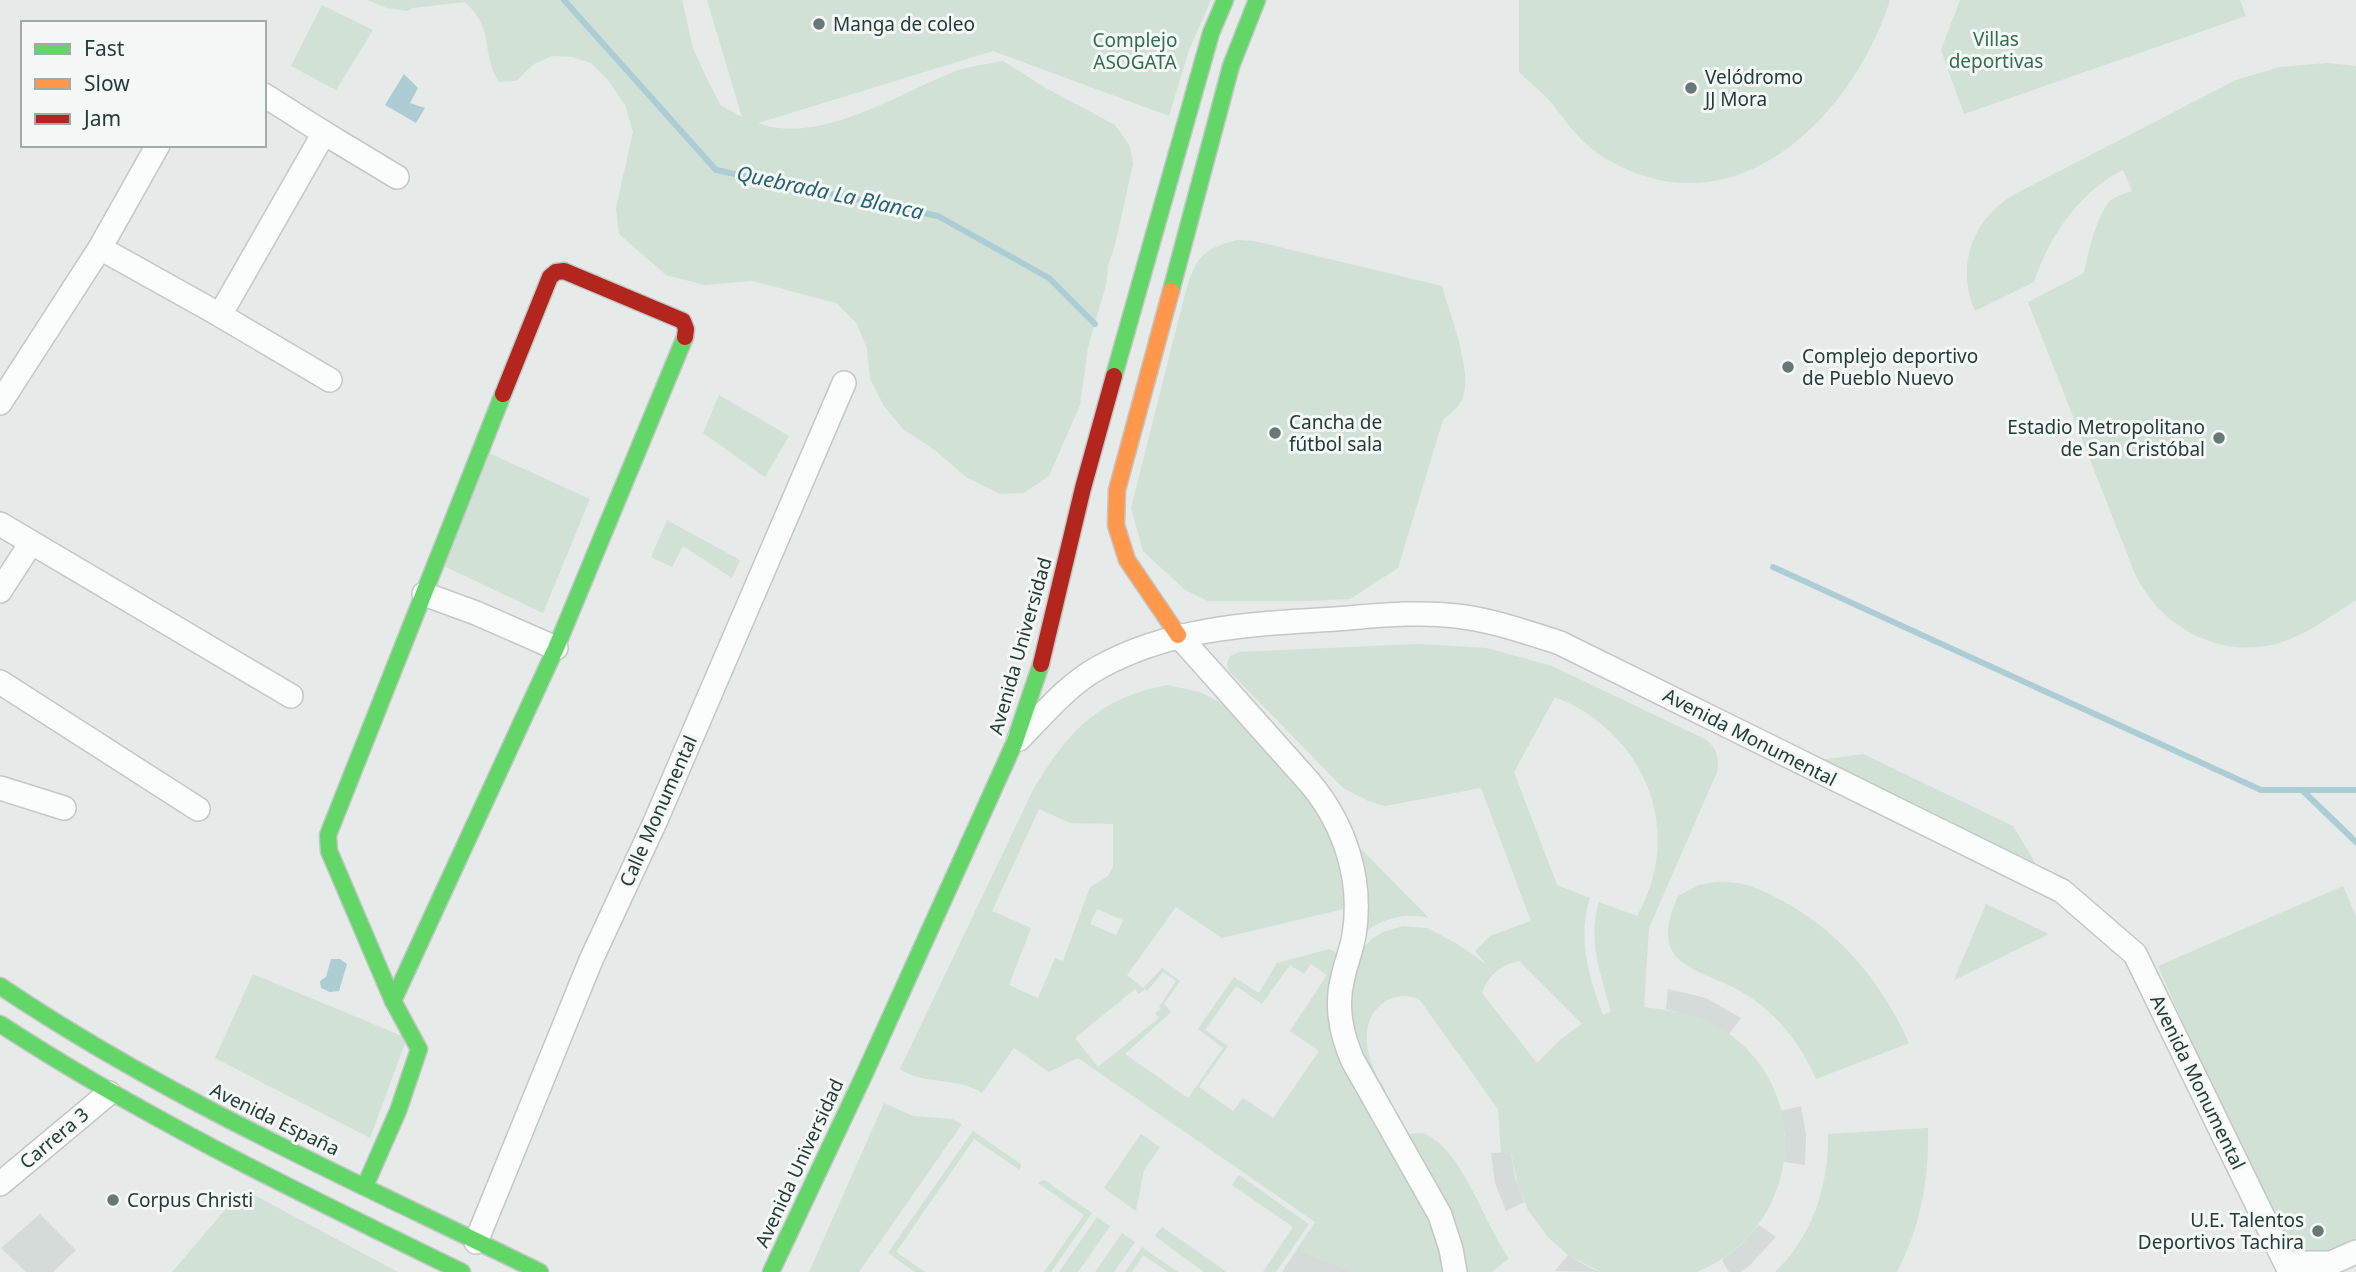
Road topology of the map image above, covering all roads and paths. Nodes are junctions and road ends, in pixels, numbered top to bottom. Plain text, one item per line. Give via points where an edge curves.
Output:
1 (1225, 0) edge
2 (1257, 0) edge
3 (266, 96) edge
4 (324, 132) junction
5 (157, 147) edge
6 (397, 177) dead end
7 (100, 248) junction
8 (220, 315) junction
9 (330, 380) dead end
10 (844, 383) dead end
11 (0, 403) edge
12 (0, 524) edge
13 (31, 543) junction
14 (0, 591) edge
15 (424, 594) junction
16 (1178, 635) junction
17 (556, 648) junction
18 (0, 682) edge
19 (291, 696) dead end
20 (1014, 744) junction
21 (0, 788) edge
22 (64, 808) dead end
23 (198, 809) dead end
24 (0, 986) edge
25 (393, 1001) junction
26 (0, 1024) edge
27 (109, 1093) junction
28 (1, 1181) edge
29 (365, 1186) junction
30 (476, 1242) junction
31 (2356, 1252) edge
32 (2288, 1268) edge
33 (461, 1272) edge
34 (540, 1272) edge
35 (771, 1272) edge
36 (1455, 1272) edge

1 - 20 street, Avenida Universidad via 1083,488 1041,663
2 - 16 street via 1231,66 1117,489 1116,525 1127,560
3 - 4 street
4 - 6 street
4 - 8 street
5 - 7 street
7 - 8 street
7 - 11 street
8 - 9 street
10 - 30 street, Calle Monumental via 591,960
12 - 13 street
13 - 14 street
13 - 19 street
15 - 17 street
15 - 17 street via 550,277 564,271 683,321 686,329
15 - 25 street via 327,843
16 - 20 street, Avenida Monumental via 1096,669 1066,690
16 - 32 street, Avenida Monumental via 1241,625 1402,614 1456,616 1525,631 1572,649 2062,891 2135,954
16 - 36 street via 1311,783 1341,832 1353,869 1356,908 1340,992 1344,1039 1440,1214
17 - 25 street
18 - 23 street
20 - 35 street, Avenida Universidad
21 - 22 street
24 - 29 street, Avenida España via 164,1087
25 - 29 street via 419,1049
26 - 27 street
27 - 28 street, Carrera 3
27 - 33 street via 213,1150
29 - 30 street, Avenida España
30 - 34 street, Avenida España
31 - 32 street via 2331,1263

